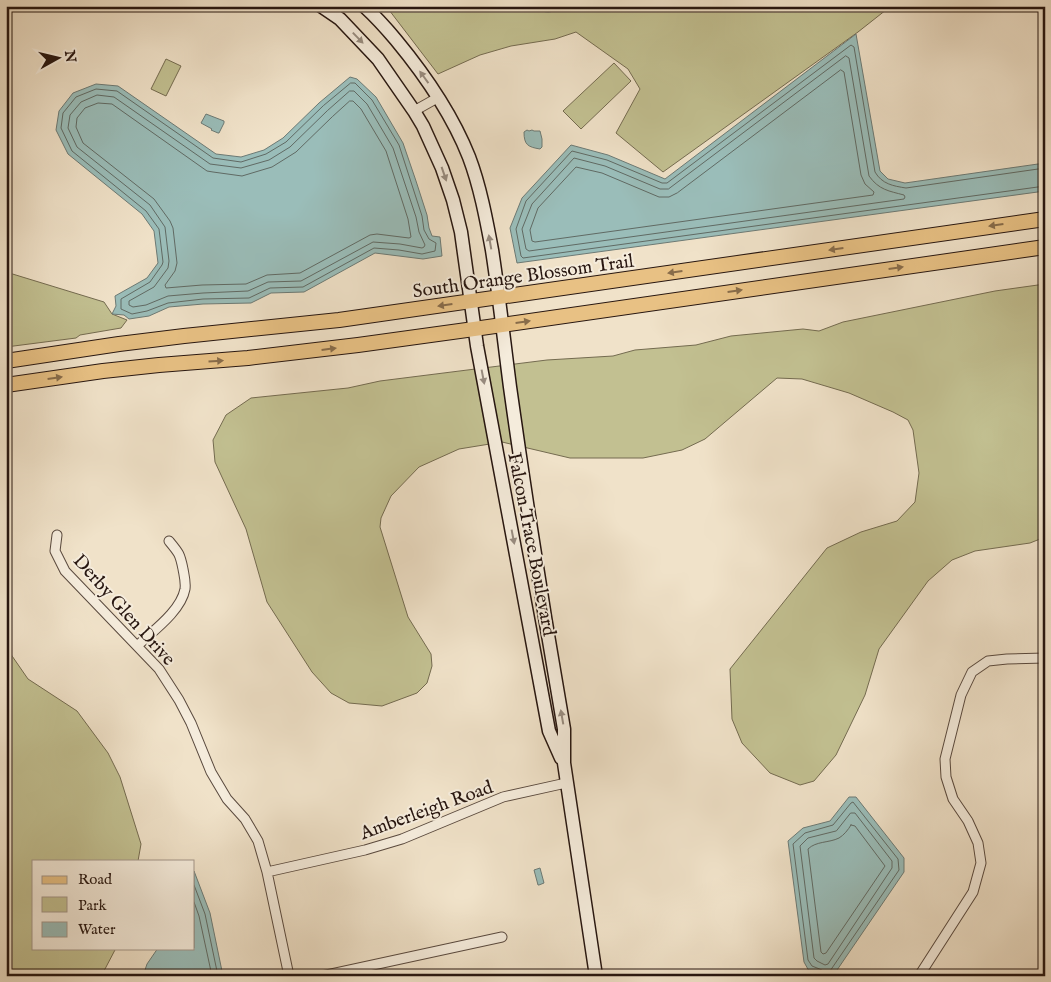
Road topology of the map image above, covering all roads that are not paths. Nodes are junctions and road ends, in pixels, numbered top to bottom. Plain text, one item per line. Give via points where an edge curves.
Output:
1 (321, 6) edge
2 (364, 6) edge
3 (439, 97) junction
4 (414, 111) junction
5 (1045, 218) edge
6 (1045, 247) edge
7 (499, 297) junction
8 (471, 302) junction
9 (502, 325) junction
10 (474, 329) junction
11 (6, 361) edge
12 (6, 385) edge
13 (56, 535) dead end
14 (169, 542) dead end
15 (137, 646) junction
16 (1045, 658) edge
17 (564, 763) junction
18 (566, 783) junction
19 (268, 872) junction
20 (502, 937) dead end
21 (289, 976) edge
22 (322, 976) edge
23 (596, 976) edge
24 (919, 976) edge

1 -> 4 street, Falcon Trace Boulevard via 340,19 378,59
3 -> 2 street, Falcon Trace Boulevard via 408,54
3 - 4 street
7 -> 3 street, Falcon Trace Boulevard via 480,192 469,156
4 -> 8 street, Falcon Trace Boulevard via 442,168 453,200
5 -> 7 main road, South Orange Blossom Trail
9 -> 6 main road
7 - 8 main road, South Orange Blossom Trail
7 - 9 street, Falcon Trace Boulevard
8 - 10 street, Falcon Trace Boulevard
8 -> 11 main road, South Orange Blossom Trail via 119,344
9 - 10 main road
17 -> 9 street, Falcon Trace Boulevard via 564,729 528,512
12 -> 10 main road
10 -> 17 street, Falcon Trace Boulevard via 549,731
13 - 15 street, Derby Glen Drive via 55,551 65,571
14 - 15 street via 180,554 185,589 173,611
15 - 19 street, Derby Glen Drive via 159,669 179,700 211,772 258,841
16 - 24 street via 988,661 972,672 961,694 945,759 946,777 953,799 978,843 981,863 973,892
17 - 18 street, Falcon Trace Boulevard
18 - 19 street, Amberleigh Road via 502,794 392,842
18 - 23 street, Falcon Trace Boulevard
19 - 21 street, Derby Glen Drive
20 - 22 street

